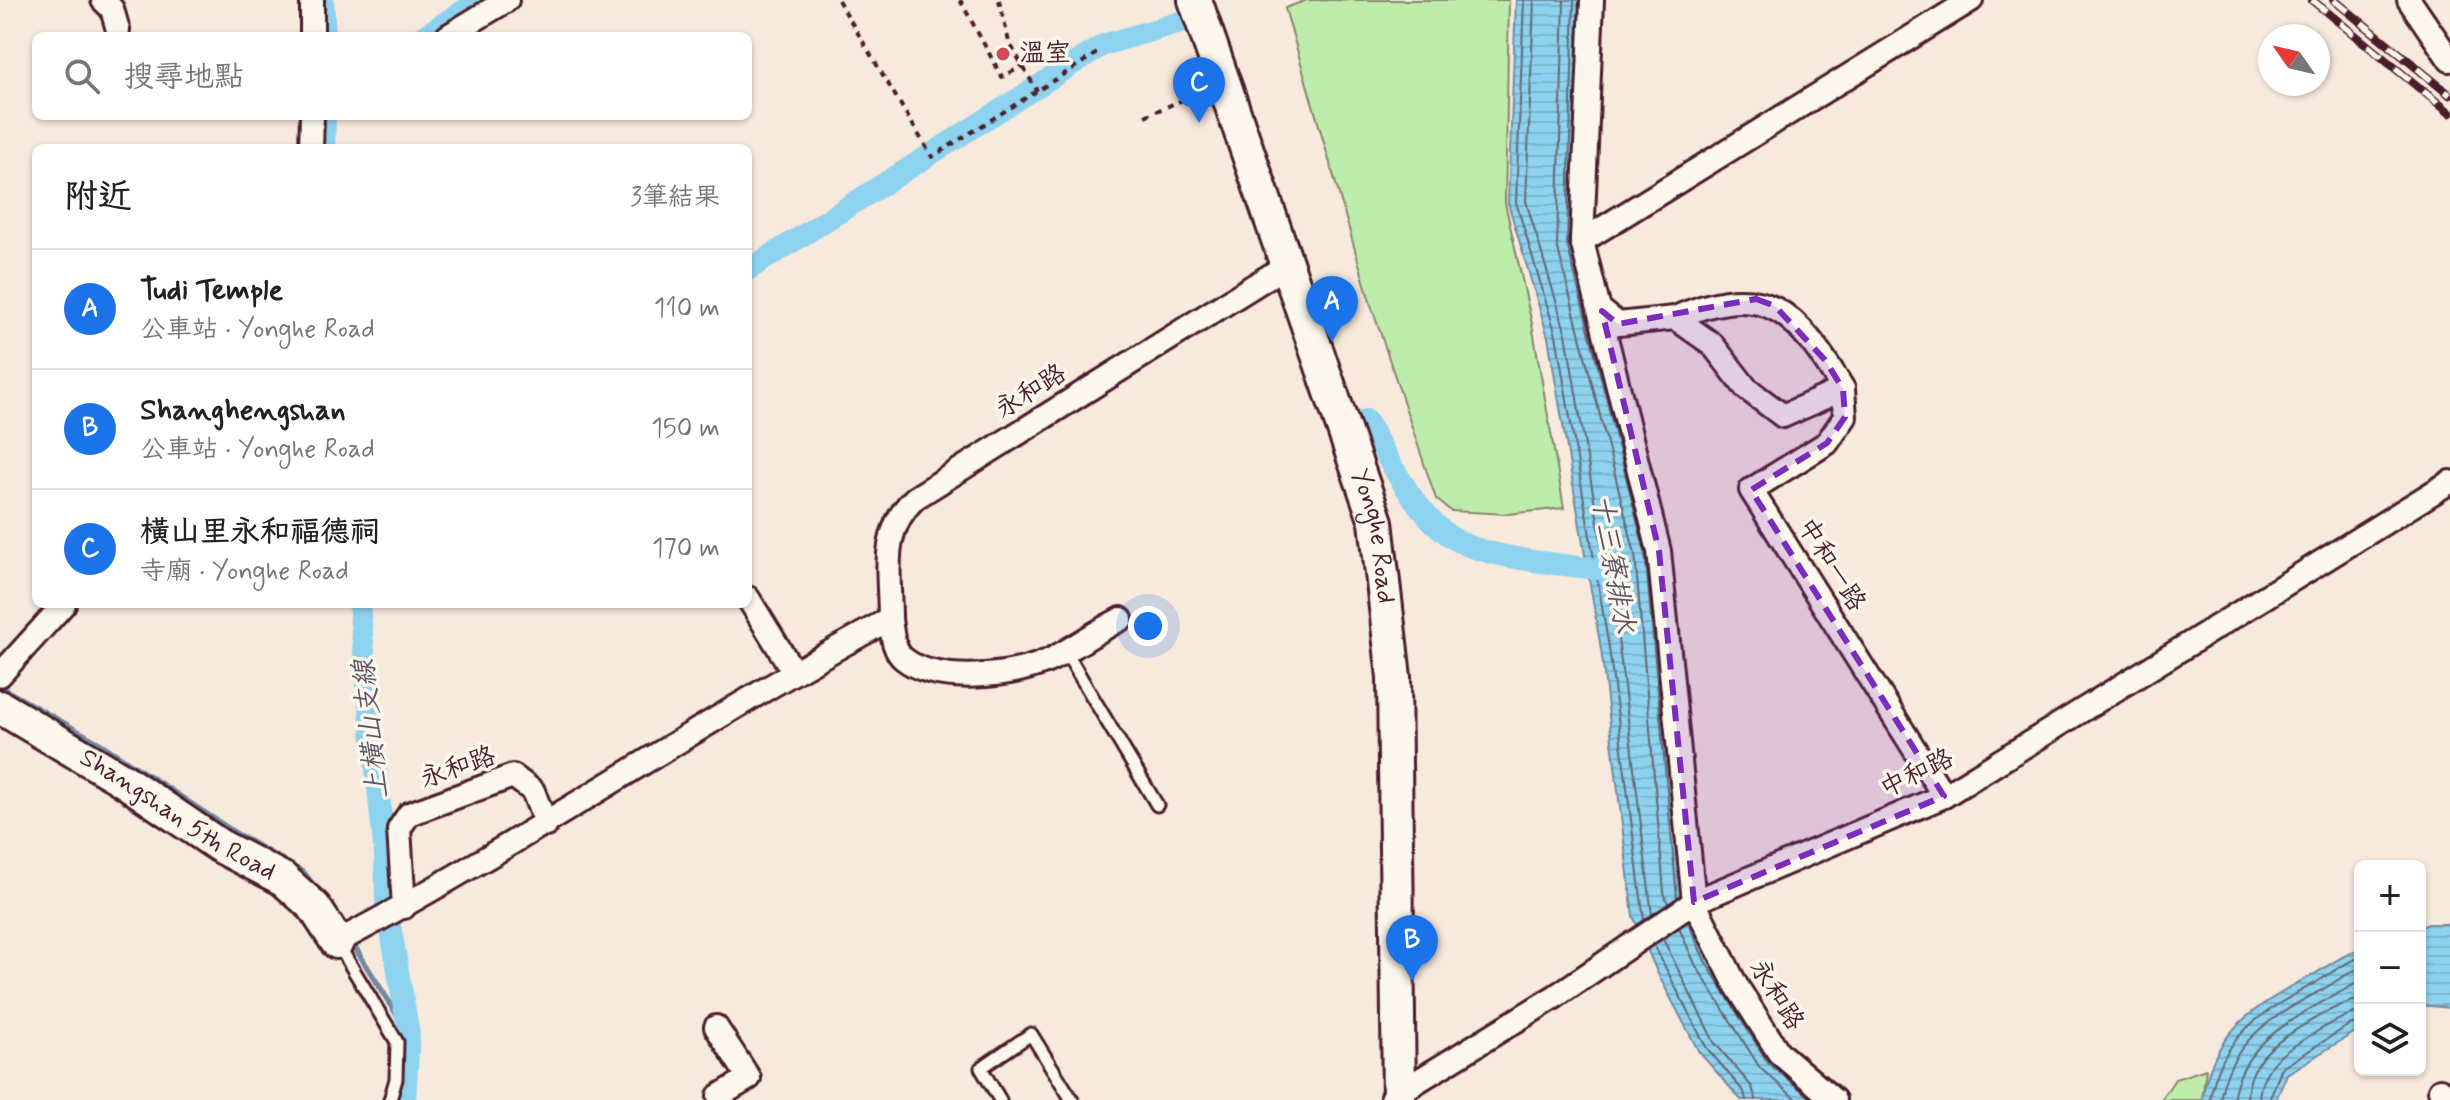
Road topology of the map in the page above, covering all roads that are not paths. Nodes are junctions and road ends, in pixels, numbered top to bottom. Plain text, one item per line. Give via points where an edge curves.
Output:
1 (103, 0) edge
2 (312, 0) edge
3 (507, 0) edge
4 (1195, 0) edge
5 (1592, 0) edge
6 (1971, 0) edge
7 (2409, 0) edge
8 (118, 30) dead end
9 (312, 32) edge
10 (455, 32) edge
11 (2449, 59) edge
12 (312, 120) edge
13 (311, 144) edge
14 (1582, 241) junction
15 (1287, 265) junction
16 (1602, 311) junction
17 (1675, 318) junction
18 (1843, 389) junction
19 (2450, 482) edge
20 (752, 604) edge
21 (60, 608) edge
22 (890, 619) junction
23 (1121, 619) dead end
24 (1065, 651) junction
25 (793, 671) junction
26 (1, 674) edge
27 (0, 707) edge
28 (1944, 796) junction
29 (1157, 805) dead end
30 (546, 825) junction
31 (1691, 904) junction
32 (399, 909) junction
33 (337, 942) junction
34 (716, 1027) dead end
35 (1395, 1098) edge
36 (390, 1100) edge
37 (722, 1100) edge
38 (1000, 1100) edge
39 (1072, 1100) edge
40 (1834, 1100) edge

1 - 8 street via 112,9
2 - 9 street
3 - 10 street
4 - 15 main road, Yonghe Road
5 - 14 street, 永和路
6 - 14 street
7 - 11 street
12 - 13 street
14 - 16 street, 永和路
15 - 22 street, 永和路 via 915,498 898,514 890,534
15 - 35 main road, Yonghe Road via 1376,522 1394,677
16 - 17 street via 1618,324
16 - 31 street, 永和路 via 1659,551
17 - 18 street via 1735,299 1775,306 1825,360
17 - 18 street via 1712,344 1746,388 1783,416
18 - 28 street, 中和一路 via 1845,417 1827,443 1751,490
19 - 28 street, 中和路
20 - 25 street
21 - 26 street
22 - 24 street, 永和路 via 902,658 930,673 1002,673 1050,661
22 - 25 street
23 - 24 street, 永和路
24 - 29 lane
25 - 30 street
27 - 33 main road, Shangshan 5th Road via 220,846 283,879 314,907
28 - 31 street, 中和路
30 - 32 street
30 - 32 street, 永和路 via 533,791 513,776 409,814 399,829
31 - 35 street, 中和路
31 - 40 street, 永和路 via 1779,1053
32 - 33 street
33 - 36 lane via 397,1042
34 - 37 street via 749,1078 719,1096
38 - 39 lane via 981,1068 1031,1034

